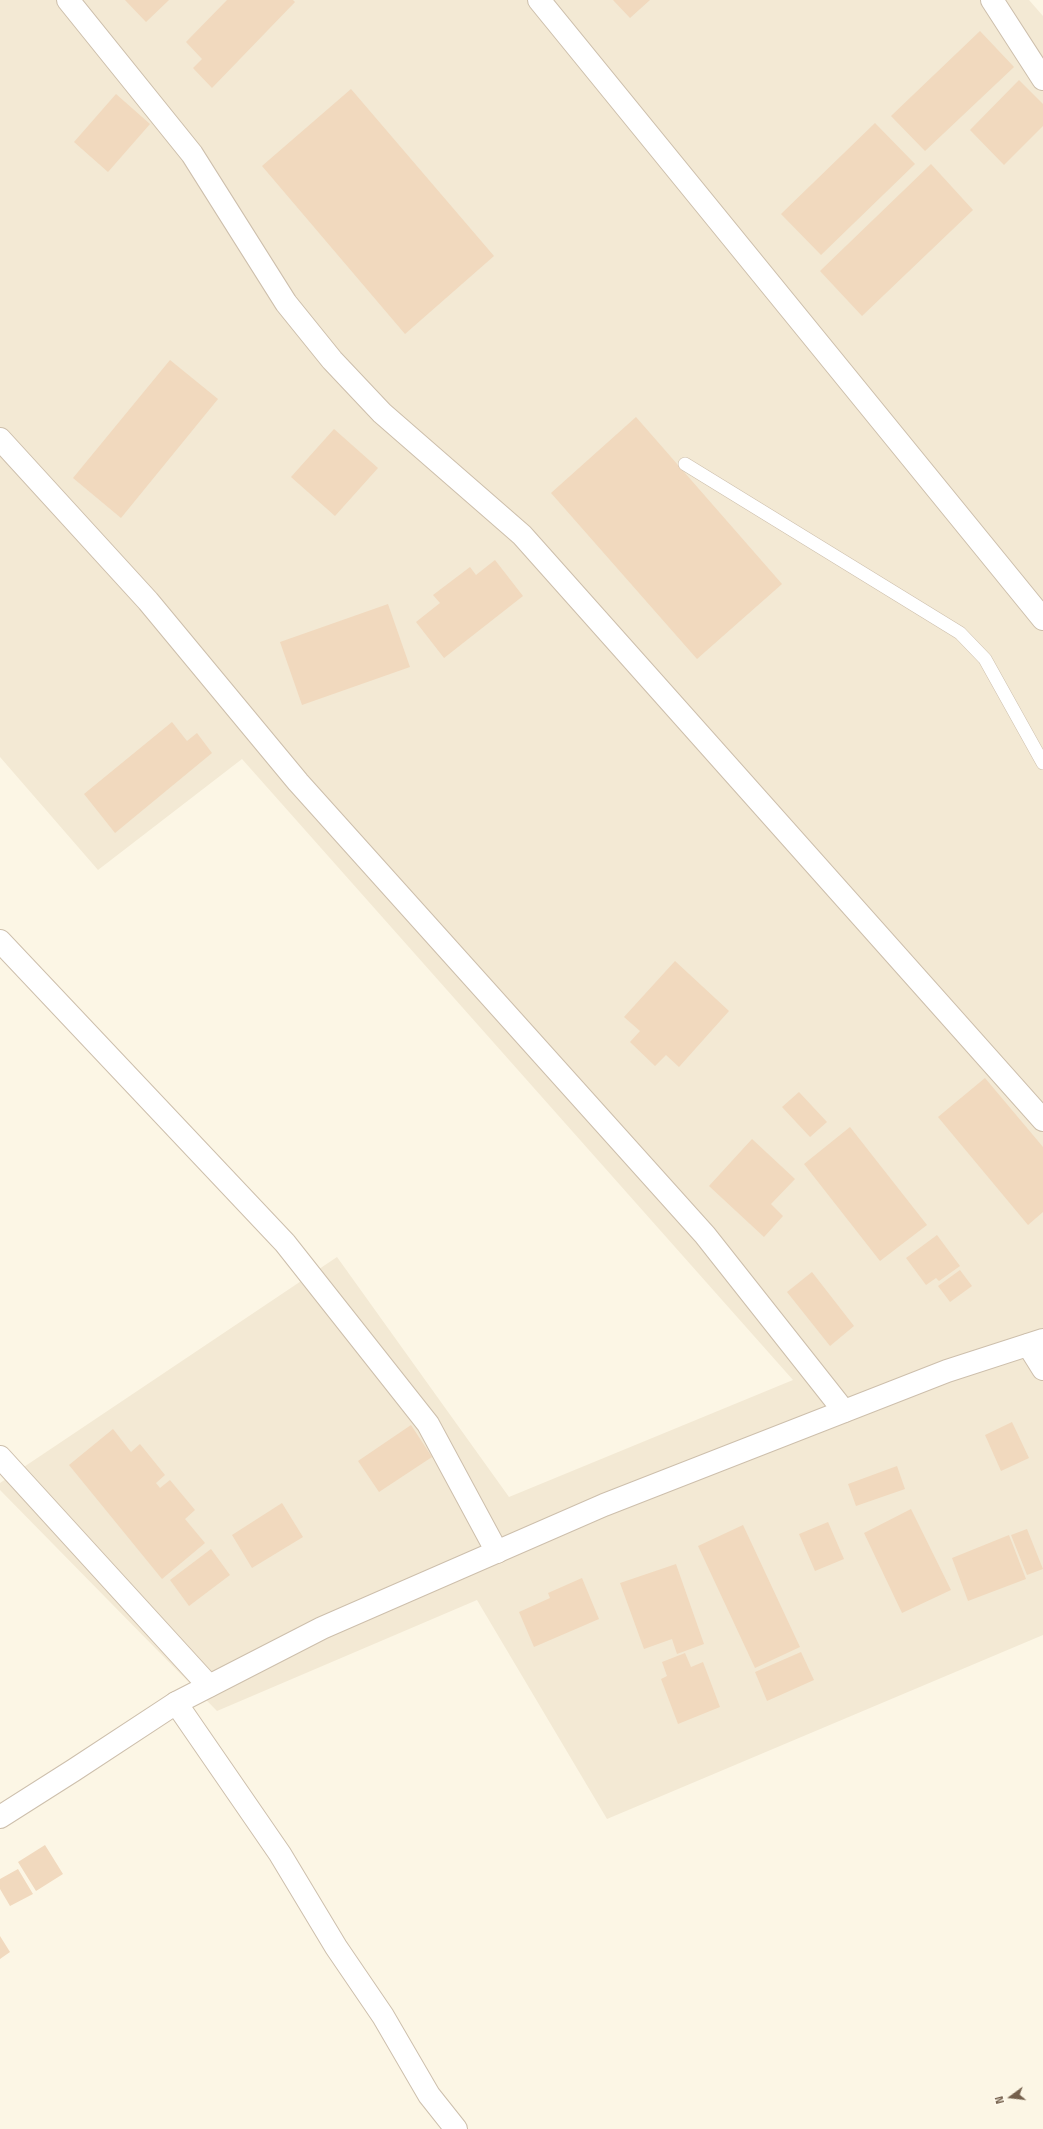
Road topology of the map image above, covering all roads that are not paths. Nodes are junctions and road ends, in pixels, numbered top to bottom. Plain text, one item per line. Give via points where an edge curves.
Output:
1 (68, 0) edge
2 (539, 0) edge
3 (992, 0) edge
4 (1043, 79) edge
5 (0, 439) edge
6 (685, 464) dead end
7 (1043, 619) edge
8 (1043, 763) edge
9 (0, 941) edge
10 (1043, 1120) edge
11 (1036, 1342) edge
12 (1043, 1369) edge
13 (844, 1411) junction
14 (0, 1457) edge
15 (497, 1552) junction
16 (209, 1686) junction
17 (176, 1703) junction
18 (0, 1817) edge
19 (456, 2129) edge

1 - 10 street via 192,154 286,303 332,360 382,413 522,535
2 - 7 street
3 - 4 street
5 - 13 street via 148,601 298,782 705,1235
6 - 8 lane via 960,633 985,659
9 - 15 street via 285,1243 428,1424
11 - 12 street
11 - 13 street via 947,1371
13 - 15 street via 604,1505
14 - 16 street
15 - 16 street via 322,1628
16 - 17 street
17 - 18 street
17 - 19 street via 280,1854 336,1947 383,2016 429,2095

